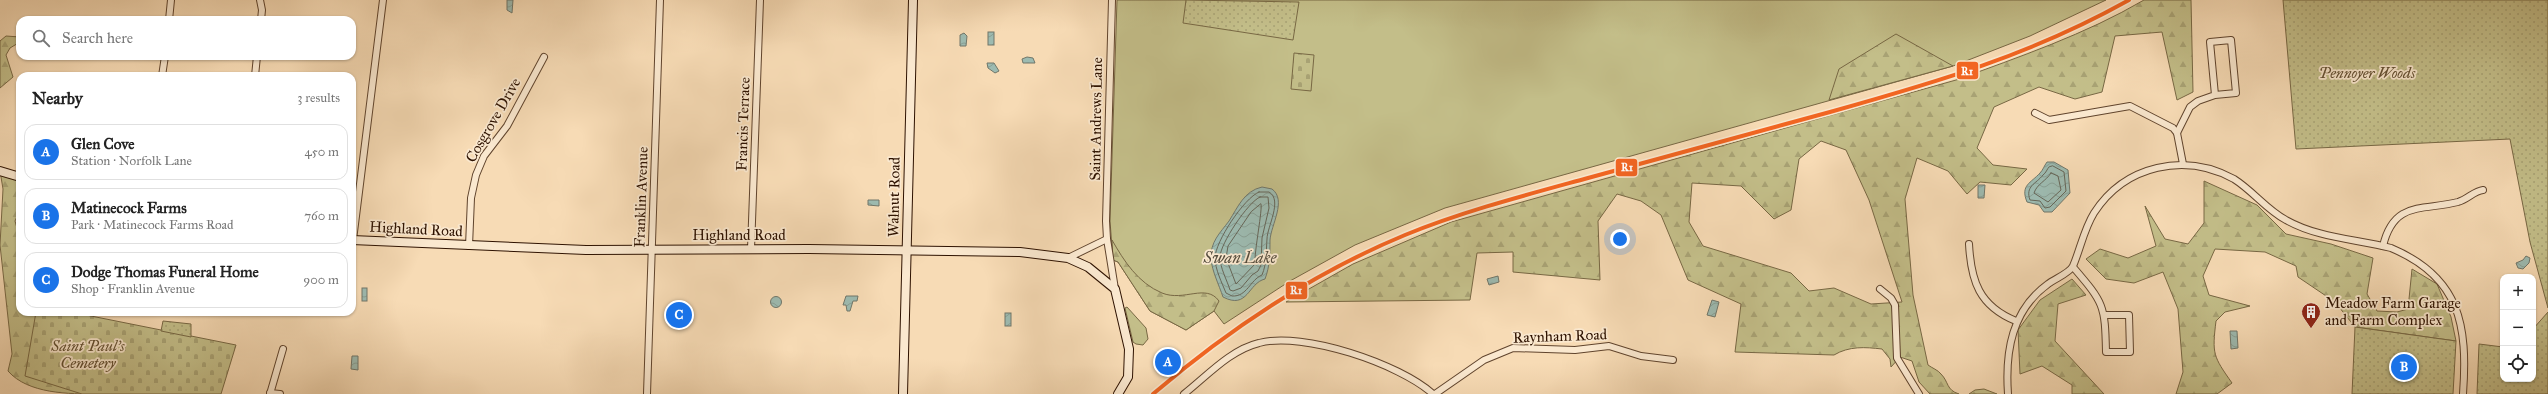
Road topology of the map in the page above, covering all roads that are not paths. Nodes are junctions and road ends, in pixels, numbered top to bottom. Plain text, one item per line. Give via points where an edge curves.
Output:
1 (171, 0) edge
2 (260, 0) edge
3 (383, 0) edge
4 (660, 0) edge
5 (760, 0) edge
6 (913, 0) edge
7 (1112, 0) edge
8 (169, 16) edge
9 (261, 16) edge
10 (544, 57) dead end
11 (164, 60) edge
12 (257, 60) edge
13 (163, 72) edge
14 (255, 72) edge
15 (2215, 95) junction
16 (2035, 113) dead end
17 (2177, 133) junction
18 (2183, 164) junction
19 (0, 171) edge
20 (16, 176) edge
21 (2483, 190) dead end
22 (356, 216) edge
23 (1107, 239) junction
24 (356, 240) edge
25 (1969, 244) dead end
26 (469, 246) junction
27 (2383, 246) junction
28 (751, 249) junction
29 (652, 250) junction
30 (907, 250) junction
31 (1068, 258) junction
32 (2073, 267) junction
33 (1115, 289) junction
34 (1880, 289) dead end
35 (2105, 315) junction
36 (2016, 321) junction
37 (283, 349) dead end
38 (1673, 360) dead end
39 (270, 394) edge
40 (280, 394) edge
41 (647, 394) edge
42 (903, 394) edge
43 (1118, 394) edge
44 (1184, 394) edge
45 (1434, 394) edge
46 (1918, 394) edge
47 (2008, 394) edge
48 (2463, 394) edge

1 - 8 street
2 - 9 street
3 - 22 street
4 - 29 street, Franklin Avenue
5 - 28 street, Francis Terrace
6 - 30 street, Walnut Road
7 - 23 street, Saint Andrews Lane
10 - 26 street, Cosgrove Drive via 507,126 484,156 476,175
11 - 13 street
12 - 14 street
15 - 15 street via 2210,42 2232,40 2236,93
15 - 17 street via 2190,107
16 - 17 street via 2049,120 2130,106
17 - 18 street
18 - 27 street via 2203,167 2233,179 2274,212 2304,229
18 - 32 street via 2150,169 2137,175 2103,202 2093,214
19 - 20 street
21 - 27 street via 2461,201 2423,206 2403,213 2390,226
23 - 31 street
23 - 33 street, Saint Andrews Lane
24 - 26 street, Highland Road
25 - 36 street via 1970,264 1982,295 1990,307
26 - 29 street, Highland Road
27 - 48 street via 2404,254 2430,271 2440,280 2452,300 2460,319 2465,350
28 - 29 street, Highland Road
28 - 30 street, Highland Road
29 - 41 street, Franklin Avenue
30 - 31 street, Highland Road via 1020,252
30 - 42 street, Walnut Road
31 - 33 street, Highland Road via 1088,267
32 - 35 street via 2097,294
32 - 36 street via 2035,294
33 - 43 street via 1125,323 1129,354 1128,377
34 - 46 street via 1895,305 1897,358
35 - 35 street via 2106,352 2130,352 2129,315
36 - 47 street via 2010,340
37 - 39 street
38 - 45 street, Raynham Road via 1641,356 1609,346 1575,350 1514,348 1484,360
39 - 40 street
44 - 45 street via 1231,356 1245,348 1259,343 1280,341 1338,348 1411,377

